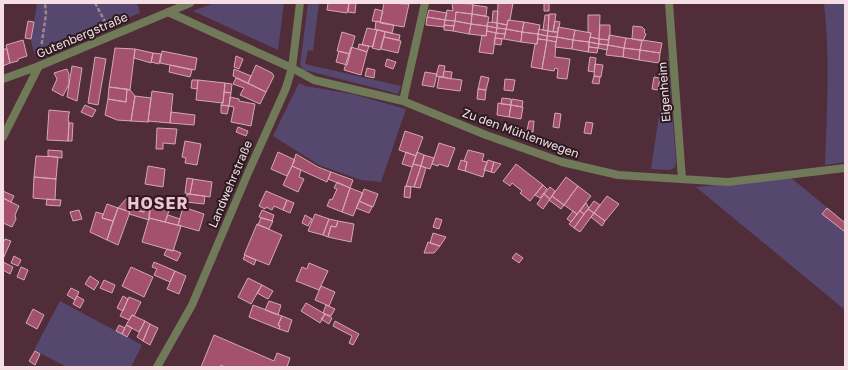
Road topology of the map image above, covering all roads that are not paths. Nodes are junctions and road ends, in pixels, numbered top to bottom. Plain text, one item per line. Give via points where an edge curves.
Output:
1 (190, 3) edge
2 (300, 3) edge
3 (425, 3) edge
4 (669, 3) edge
5 (168, 12) junction
6 (39, 66) junction
7 (292, 68) junction
8 (3, 79) edge
9 (403, 101) junction
10 (3, 137) edge
11 (845, 168) edge
12 (682, 179) junction
13 (158, 367) edge

1 - 5 street, Gutenbergstraße
2 - 7 street, Landwehrstraße
3 - 9 street
4 - 12 street, Eigenheim
5 - 6 street, Gutenbergstraße
5 - 7 street
6 - 8 street, Gutenbergstraße
6 - 10 street
7 - 9 street, Zu den Mühlenwegen via 314,80
7 - 13 street, Landwehrstraße via 286,88 192,305
9 - 12 street, Zu den Mühlenwegen via 486,135 562,162 618,175
11 - 12 street, Zu den Mühlenwegen via 728,182

